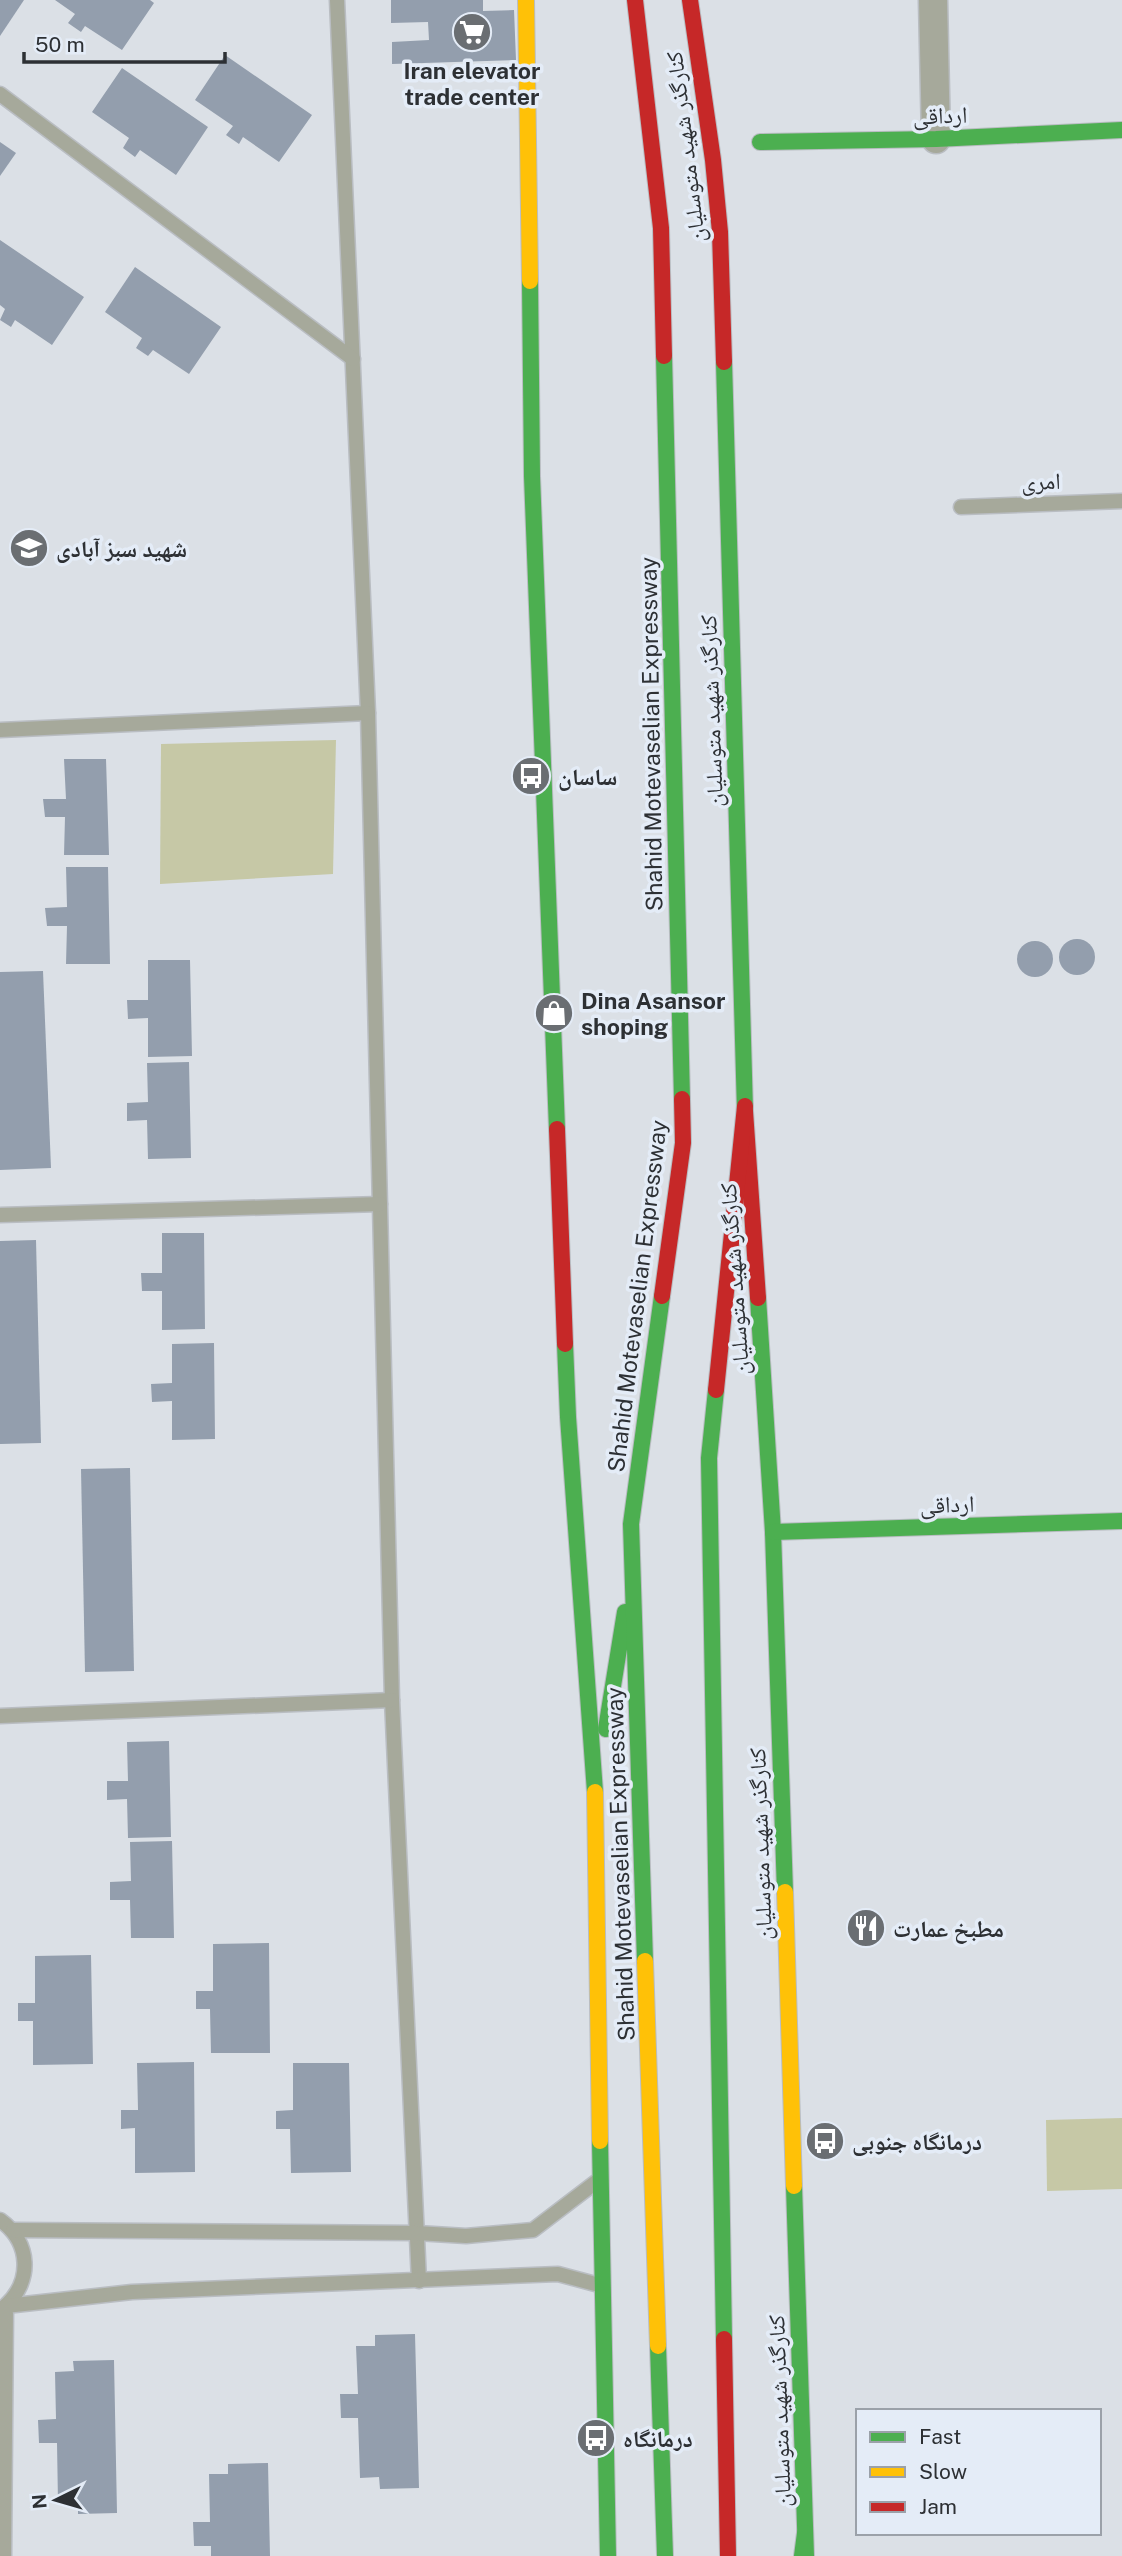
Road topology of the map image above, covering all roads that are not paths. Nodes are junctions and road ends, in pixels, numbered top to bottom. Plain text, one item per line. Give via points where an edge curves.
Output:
1 (337, 0) edge
2 (526, 0) edge
3 (635, 0) edge
4 (690, 0) edge
5 (933, 0) edge
6 (0, 94) edge
7 (1122, 130) edge
8 (936, 139) junction
9 (760, 142) dead end
10 (353, 359) junction
11 (1122, 502) edge
12 (961, 507) dead end
13 (369, 713) junction
14 (0, 730) edge
15 (745, 1106) junction
16 (380, 1204) junction
17 (0, 1214) edge
18 (1122, 1521) edge
19 (773, 1532) junction
20 (633, 1562) junction
21 (392, 1700) junction
22 (0, 1716) edge
23 (595, 1796) junction
24 (600, 2179) junction
25 (0, 2220) edge
26 (13, 2230) junction
27 (417, 2233) junction
28 (419, 2281) junction
29 (602, 2286) junction
30 (3, 2308) edge
31 (4, 2556) edge
32 (608, 2556) edge
33 (665, 2556) edge
34 (728, 2556) edge
35 (804, 2556) edge

1 - 10 lane
2 - 23 main road via 532,490 568,1417
3 - 20 main road, Shahid Motevaselian Expressway via 661,228 683,1143 631,1524
4 - 15 main road, کنارگذر شهید متوسلیان via 720,232
5 - 8 street
6 - 10 lane
7 - 8 main road, ارداقی
8 - 9 main road, ارداقی
10 - 13 lane
11 - 12 lane, امری
13 - 14 lane
13 - 16 lane
15 - 19 main road, کنارگذر شهید متوسلیان
15 - 34 main road via 709,1458
16 - 17 lane
16 - 21 lane
18 - 19 main road, ارداقی
19 - 35 main road, کنارگذر شهید متوسلیان
20 - 23 main road
20 - 33 main road, Shahid Motevaselian Expressway
21 - 22 lane
21 - 27 lane
23 - 24 main road
24 - 27 lane via 533,2230 466,2236
24 - 29 main road
25 - 26 lane
26 - 27 lane
26 - 30 lane via 22,2245 24,2278
27 - 28 lane
28 - 29 lane via 558,2274
28 - 30 lane via 132,2291
29 - 32 main road
30 - 31 lane

